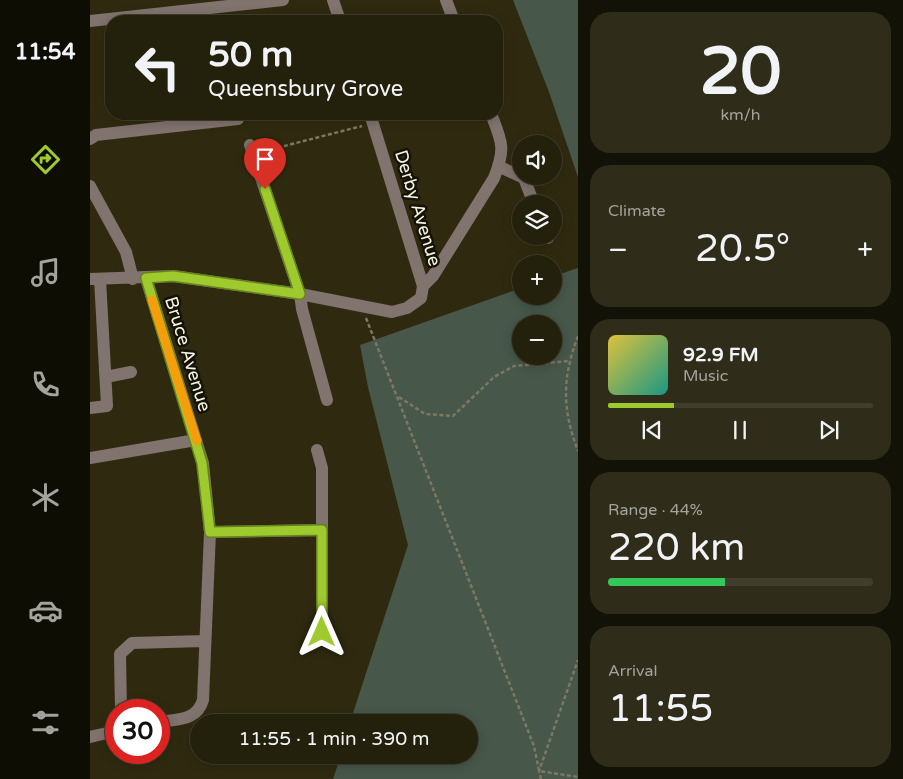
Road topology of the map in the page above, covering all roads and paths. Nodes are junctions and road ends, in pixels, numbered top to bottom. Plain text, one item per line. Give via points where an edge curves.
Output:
1 (283, 0) edge
2 (333, 0) edge
3 (446, 0) edge
4 (145, 15) edge
5 (338, 15) edge
6 (452, 15) edge
7 (105, 19) edge
8 (90, 21) edge
9 (229, 120) edge
10 (367, 120) edge
11 (371, 120) edge
12 (493, 120) edge
13 (90, 139) edge
14 (252, 149) joint
15 (498, 166) junction
16 (90, 186) edge
17 (531, 195) edge
18 (139, 278) junction
19 (95, 279) edge
20 (423, 286) junction
21 (300, 294) junction
22 (362, 305) junction
23 (578, 336) edge
24 (569, 361) junction
25 (131, 372) dead end
26 (106, 378) junction
27 (398, 396) junction
28 (327, 400) dead end
29 (90, 408) edge
30 (196, 440) junction
31 (316, 450) dead end
32 (578, 451) edge
33 (90, 458) edge
34 (322, 530) junction
35 (210, 532) junction
36 (322, 632) dead end
37 (204, 641) junction
38 (578, 660) edge
39 (121, 699) edge
40 (170, 720) edge
41 (105, 734) edge
42 (90, 737) edge
43 (539, 771) junction
44 (578, 777) edge
45 (541, 779) edge

1 - 4 street
2 - 5 street
3 - 6 street
7 - 8 street
9 - 13 street via 96,135
10 - 14 path
11 - 20 street, Derby Avenue
12 - 15 street via 502,142
14 - 21 street
15 - 17 street via 524,178
15 - 20 street via 494,178
16 - 18 street, Bruce Avenue
18 - 19 street
18 - 21 street via 173,276
18 - 30 street, Bruce Avenue
19 - 26 street
20 - 22 street, Derby Avenue via 421,298 407,308 392,312
21 - 22 street
21 - 28 street
22 - 27 path
23 - 24 path
24 - 27 path via 514,366 494,377 453,416 425,414
24 - 32 path via 565,398 570,431
25 - 26 street
26 - 29 street via 107,406
27 - 43 path via 534,746
30 - 33 street
30 - 35 street, Bruce Avenue
31 - 34 street via 322,468
34 - 35 street
34 - 36 street
35 - 37 street, Bruce Avenue
37 - 39 street via 132,642 120,654
37 - 40 street, Bruce Avenue via 200,710 192,717
38 - 43 path
41 - 42 street
43 - 44 path
43 - 45 path

